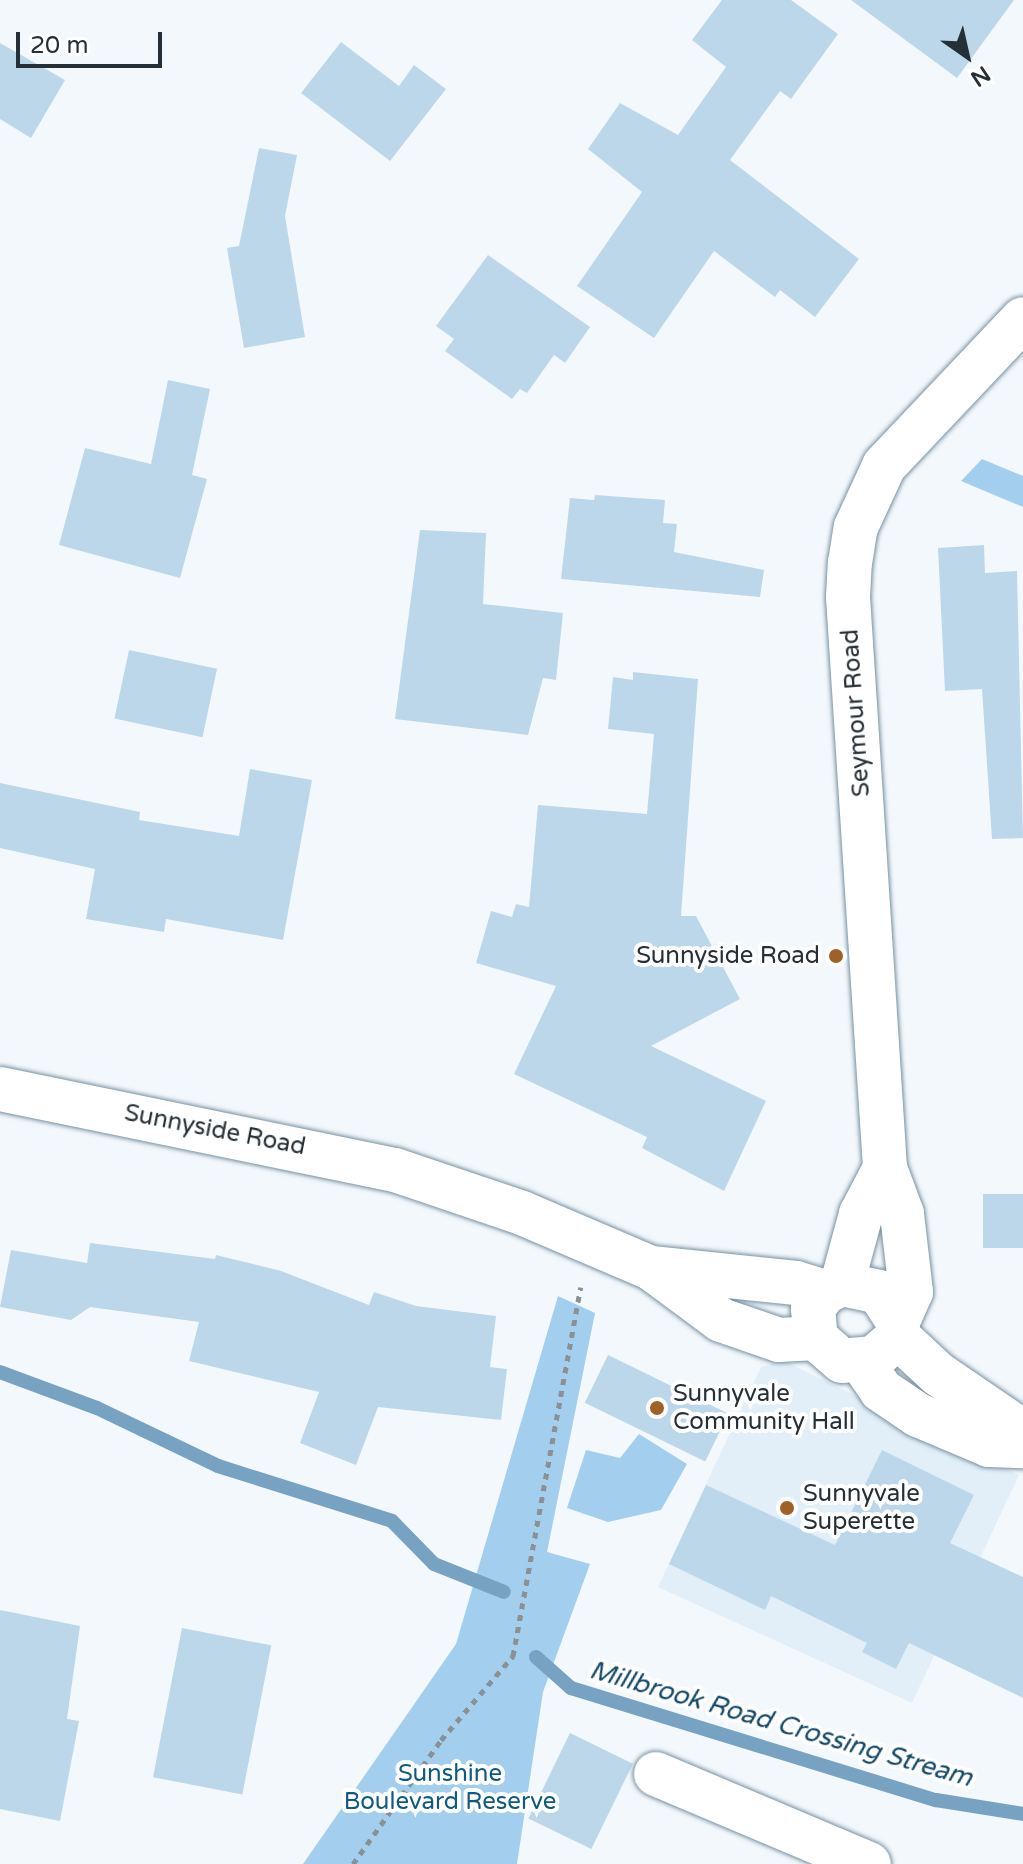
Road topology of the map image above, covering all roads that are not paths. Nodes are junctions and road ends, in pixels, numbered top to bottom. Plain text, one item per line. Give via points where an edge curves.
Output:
1 (1023, 319) edge
2 (0, 1089) edge
3 (885, 1168) junction
4 (651, 1268) junction
5 (834, 1288) junction
6 (898, 1329) junction
7 (816, 1338) junction
8 (861, 1361) junction
9 (1023, 1432) edge
10 (1023, 1446) edge
11 (656, 1774) dead end
12 (869, 1864) edge

1 - 3 main road, Seymour Road via 884,466 856,527 848,597
2 - 4 main road, Sunnyside Road via 395,1170 522,1213
3 - 5 main road via 861,1214
3 - 6 main road, Seymour Road via 902,1214 911,1292
4 - 5 main road, Sunnyside Road
4 - 7 main road, Sunnyside Road via 721,1320 779,1340
5 - 6 main road via 879,1292
5 - 7 main road via 813,1308
6 - 8 main road via 874,1358
6 - 9 main road via 938,1374
7 - 8 main road via 842,1361
8 - 10 main road via 881,1390 918,1415 989,1445
11 - 12 main road

